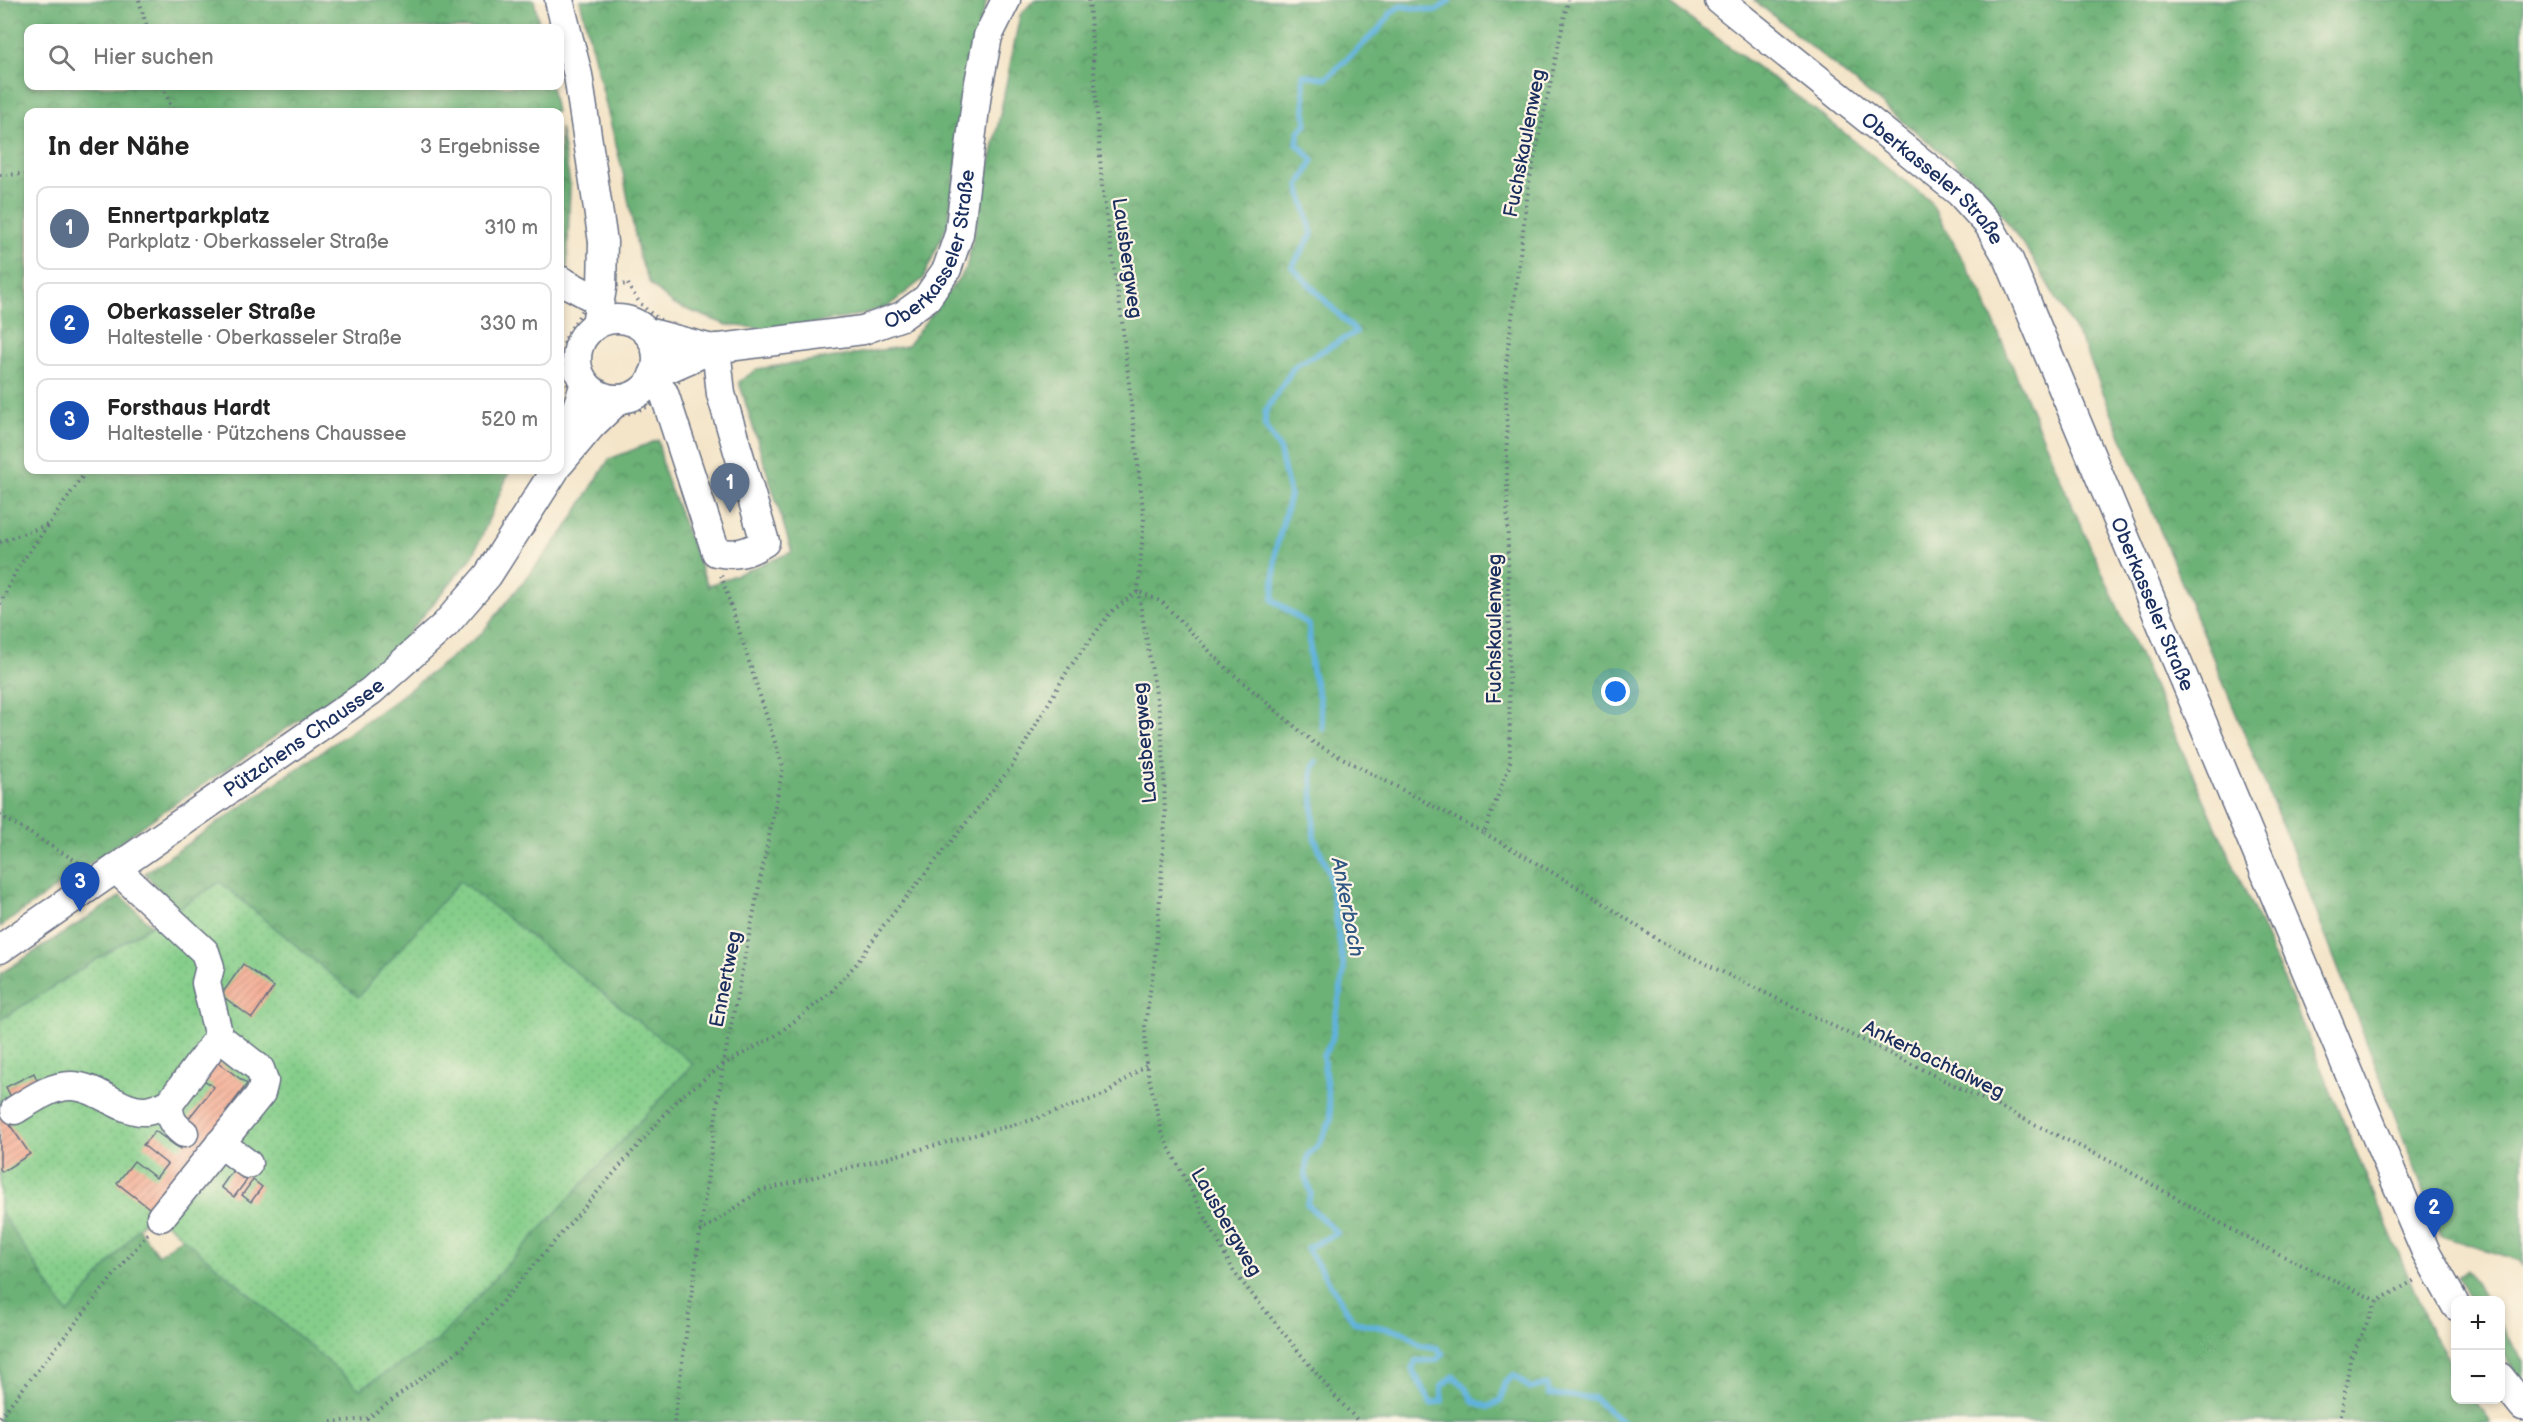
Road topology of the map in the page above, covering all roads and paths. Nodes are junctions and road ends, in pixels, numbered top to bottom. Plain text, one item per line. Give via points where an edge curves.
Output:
1 (139, 0) edge
2 (559, 0) edge
3 (1006, 0) edge
4 (1089, 0) edge
5 (1568, 0) edge
6 (1719, 0) edge
7 (146, 24) edge
8 (165, 90) edge
9 (171, 108) edge
10 (24, 174) edge
11 (0, 175) edge
12 (603, 242) junction
13 (564, 282) edge
14 (599, 298) junction
15 (642, 328) junction
16 (564, 341) edge
17 (714, 349) junction
18 (564, 373) edge
19 (652, 378) junction
20 (585, 383) junction
21 (619, 399) junction
22 (588, 424) junction
23 (564, 453) edge
24 (564, 457) edge
25 (84, 474) edge
26 (552, 474) edge
27 (47, 525) junction
28 (0, 542) edge
29 (716, 552) junction
30 (1138, 591) junction
31 (0, 604) edge
32 (0, 815) edge
33 (1484, 833) junction
34 (108, 874) junction
35 (0, 949) edge
36 (219, 1037) junction
37 (723, 1065) junction
38 (1146, 1065) junction
39 (169, 1104) junction
40 (15, 1110) dead end
41 (184, 1133) dead end
42 (220, 1143) junction
43 (248, 1164) dead end
44 (161, 1217) joint
45 (699, 1232) junction
46 (2435, 1268) junction
47 (2451, 1297) edge
48 (2377, 1301) junction
49 (2505, 1383) edge
50 (2523, 1406) edge
51 (0, 1417) edge
52 (332, 1422) edge
53 (674, 1422) edge
54 (1359, 1422) edge
55 (2340, 1422) edge

1 - 7 path
2 - 12 street via 578,75
3 - 17 street, Oberkasseler Straße via 988,36 959,234 947,269 927,298 902,316 863,330
4 - 30 path, Lausbergweg via 1102,186 1144,518
5 - 33 path, Fuchskaulenweg via 1529,183 1506,365 1509,764
6 - 46 street, Oberkasseler Straße via 1960,193 1988,224 2009,260 2355,1087
8 - 9 path
10 - 11 path
12 - 14 street
12 - 15 street via 617,286
13 - 14 street
14 - 15 street, Oberkasseler Straße via 611,319 624,319
14 - 16 path via 584,308
14 - 20 street via 577,356 578,370
15 - 17 street, Oberkasseler Straße
15 - 19 street via 654,342 657,355
17 - 19 street, Oberkasseler Straße
17 - 29 street via 722,394 765,542 741,554
18 - 22 path via 568,393 565,408
19 - 21 street, Oberkasseler Straße via 642,391
19 - 29 street via 664,393
20 - 21 street via 595,393
20 - 22 street
21 - 22 street
22 - 23 street
22 - 24 street
25 - 27 path
26 - 34 street, Pützchens Chaussee via 488,575 445,625 371,692
27 - 28 path
27 - 31 path via 17,569
29 - 37 path, Ennertweg via 783,767
30 - 33 path via 1162,602 1224,666 1314,743
30 - 37 path via 1104,621 1070,668 1012,766 857,963 830,993 778,1034
30 - 38 path, Lausbergweg via 1161,722 1165,822 1154,966 1145,1025
32 - 34 path via 87,868
33 - 48 path, Ankerbachtalweg via 1588,893 1661,942 2116,1164 2254,1242
34 - 35 street, Pützchens Chaussee
34 - 36 street via 205,952 210,967 206,983
36 - 39 street
36 - 42 street via 260,1068 264,1081 261,1093
37 - 45 path, Ennertweg
37 - 52 path via 679,1098 462,1348 367,1419
38 - 45 path via 1106,1094 1032,1120 760,1191
38 - 54 path, Lausbergweg via 1163,1136 1234,1272
39 - 40 street via 146,1111 133,1109 88,1089 70,1086 52,1089
39 - 41 street via 169,1117
42 - 43 street
42 - 44 street
44 - 51 path
45 - 53 path, Ennertweg
46 - 47 street, Oberkasseler Straße
46 - 48 path
48 - 55 path via 2350,1360
49 - 50 street

